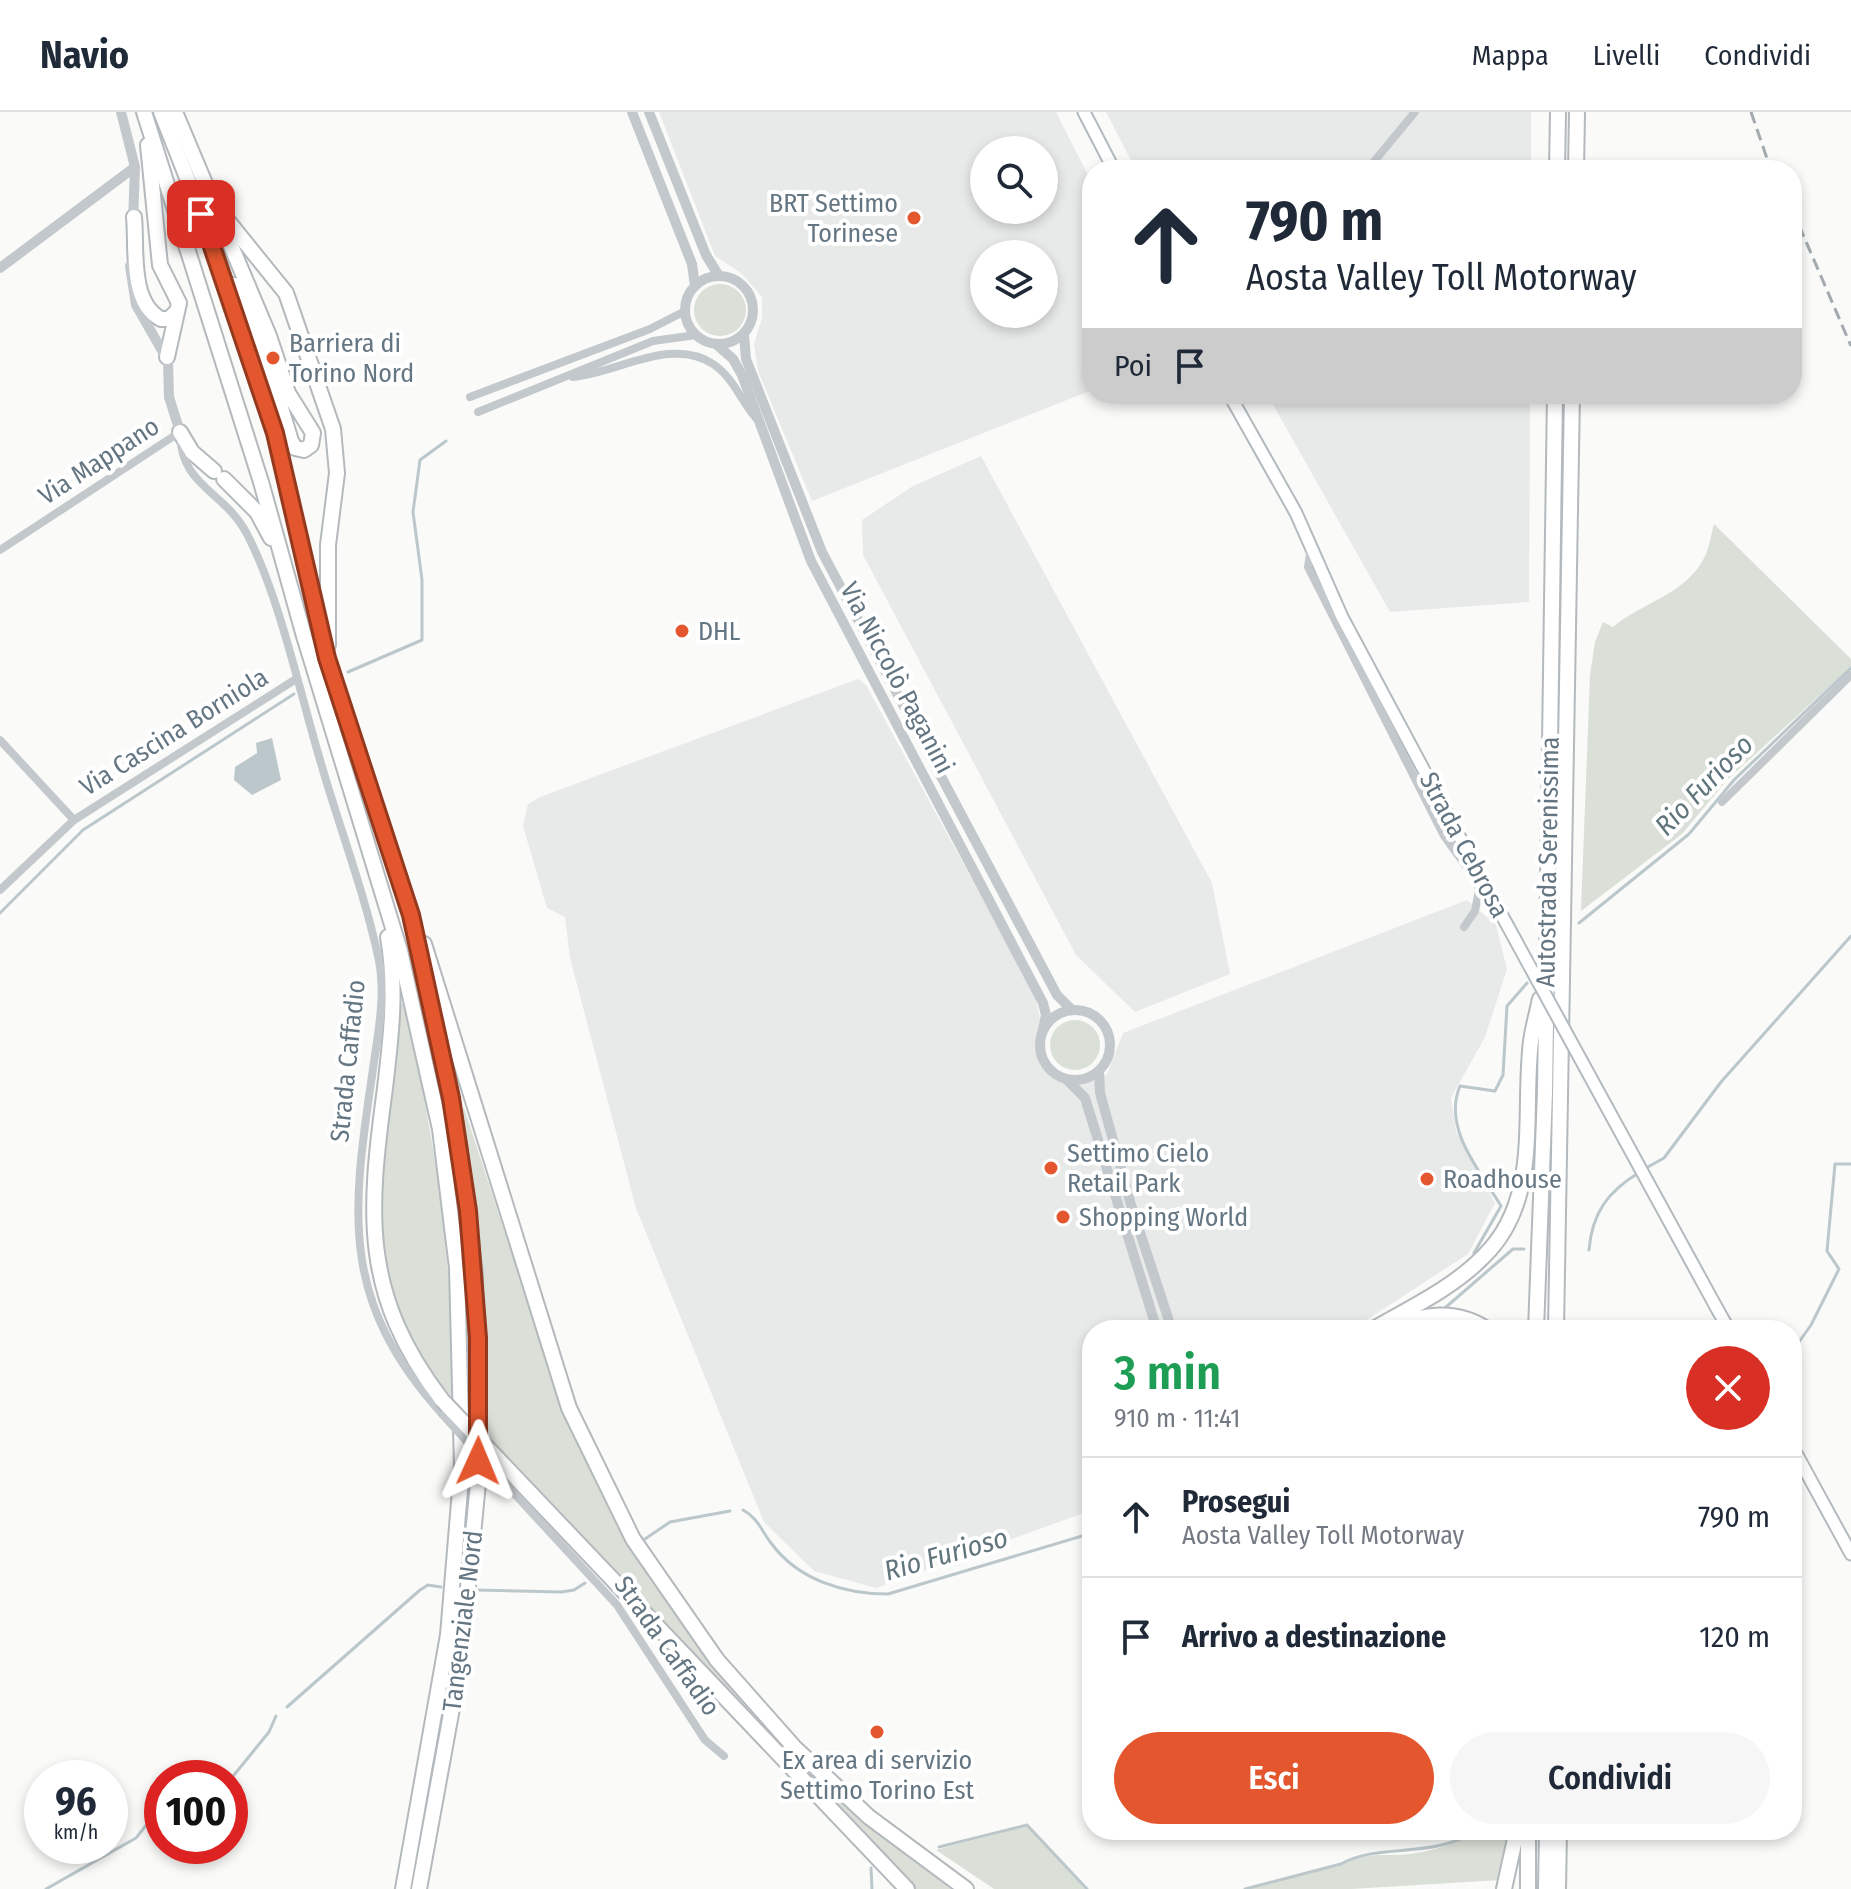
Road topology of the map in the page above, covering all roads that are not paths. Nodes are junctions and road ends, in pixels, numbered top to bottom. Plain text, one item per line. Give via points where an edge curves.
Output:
1 (121, 112) edge
2 (144, 112) edge
3 (161, 112) edge
4 (175, 112) edge
5 (632, 112) edge
6 (649, 112) edge
7 (1084, 112) edge
8 (1415, 112) edge
9 (1558, 112) edge
10 (1577, 112) edge
11 (1109, 160) edge
12 (1375, 160) edge
13 (1557, 160) edge
14 (1576, 160) edge
15 (135, 167) junction
16 (215, 202) junction
17 (134, 217) junction
18 (212, 241) junction
19 (0, 268) edge
20 (719, 276) junction
21 (695, 286) junction
22 (685, 311) junction
23 (176, 312) junction
24 (696, 335) junction
25 (744, 335) junction
26 (716, 344) junction
27 (167, 357) junction
28 (573, 377) junction
29 (470, 397) dead end
30 (1233, 404) edge
31 (1555, 404) edge
32 (1572, 404) edge
33 (478, 412) dead end
34 (756, 419) junction
35 (180, 432) junction
36 (293, 446) junction
37 (295, 519) junction
38 (1311, 547) junction
39 (0, 550) edge
40 (304, 636) junction
41 (327, 658) junction
42 (1360, 671) junction
43 (1851, 675) edge
44 (296, 679) junction
45 (1377, 680) junction
46 (0, 740) edge
47 (1722, 802) dead end
48 (74, 820) junction
49 (376, 870) junction
50 (0, 890) edge
51 (411, 915) junction
52 (1464, 927) dead end
53 (1547, 968) junction
54 (1072, 1010) junction
55 (1043, 1030) junction
56 (1099, 1071) junction
57 (1066, 1079) junction
58 (1154, 1320) edge
59 (1169, 1320) edge
60 (1388, 1320) edge
61 (1410, 1320) edge
62 (1469, 1320) edge
63 (1536, 1320) edge
64 (1556, 1320) edge
65 (1723, 1320) edge
66 (442, 1408) junction
67 (1802, 1464) edge
68 (1851, 1554) edge
69 (724, 1756) dead end
70 (1515, 1840) edge
71 (1528, 1840) edge
72 (1547, 1840) edge
73 (1559, 1840) edge
74 (1566, 1840) edge
75 (403, 1889) edge
76 (419, 1889) edge
77 (907, 1889) edge
78 (966, 1889) edge
79 (1504, 1889) edge
80 (1528, 1889) edge
81 (1546, 1889) edge
82 (1558, 1889) edge
83 (1565, 1889) edge

1 - 15 street, Strada Caffadio
2 - 23 highway via 160,265 178,299
2 - 40 highway, Tangenziale Nord via 268,504
3 - 18 highway
4 - 16 highway
5 - 21 street via 692,264
6 - 20 street
7 - 11 main road
8 - 12 street
9 - 13 highway
10 - 14 highway
15 - 17 street, Strada Caffadio
15 - 19 street
16 - 36 highway via 288,393 313,433 308,448
16 - 41 highway via 286,293 333,429 337,473 328,545
17 - 23 highway via 145,302 161,319
17 - 27 street, Strada Caffadio via 133,295
18 - 36 highway via 256,326
18 - 37 highway, Tangenziale Nord via 254,365
20 - 21 street
20 - 25 street via 741,283 753,303
21 - 22 street
22 - 24 street
22 - 29 street
23 - 27 highway
24 - 26 street
24 - 28 street via 653,341 594,362
25 - 26 street
25 - 54 street, Via Niccolò Paganini via 746,359 822,552 1057,995
26 - 34 street, Via Niccolò Paganini via 742,375
27 - 35 street, Strada Caffadio via 169,397
28 - 33 street
28 - 34 street via 669,354 695,355 732,382
30 - 38 main road, Strada Cebrosa
31 - 53 highway, Autostrada Serenissima
32 - 64 highway, Autostrada Serenissima
34 - 55 street, Via Niccolò Paganini via 811,561 1043,1003
35 - 39 street, Via Mappano
35 - 40 highway via 192,452 257,512
35 - 44 street, Strada Caffadio via 186,467 230,510 247,535
36 - 37 highway
37 - 41 highway, Tangenziale Nord
38 - 42 street via 1308,567
38 - 45 main road, Strada Cebrosa
40 - 49 highway, Tangenziale Nord
41 - 51 highway, Tangenziale Nord
42 - 45 street
42 - 52 street via 1449,845 1476,880 1475,911
43 - 47 street
44 - 48 street, Via Cascina Borniola
44 - 66 street, Strada Caffadio via 381,971 379,1028 356,1189 358,1246 380,1325 399,1360
45 - 65 main road, Strada Cebrosa, bridge
46 - 48 street, Via Cascina Borniola
48 - 50 street, Via Cascina Borniola
49 - 66 highway via 394,990 374,1185 375,1255 401,1337
49 - 75 highway, Tangenziale Nord via 440,1129 457,1268 463,1395 448,1635
51 - 76 highway, Tangenziale Nord via 459,1144 475,1275 479,1418 473,1560 461,1659
51 - 78 highway via 430,957 569,1408 633,1539 717,1660 794,1747 869,1817
53 - 60 highway via 1531,1042 1525,1163 1509,1222 1466,1273
53 - 63 highway, Autostrada Serenissima
54 - 55 street via 1050,1020
54 - 56 street via 1095,1016 1107,1031 1109,1052
55 - 57 street via 1041,1056
56 - 57 street
56 - 59 street via 1100,1093 1130,1202
57 - 58 street via 1085,1098
61 - 62 highway via 1438,1314
66 - 69 street, Strada Caffadio, bridge via 617,1605 705,1740
66 - 77 highway, bridge via 498,1459
67 - 68 main road
70 - 79 highway
71 - 80 highway
72 - 81 highway
73 - 82 highway
74 - 83 highway

